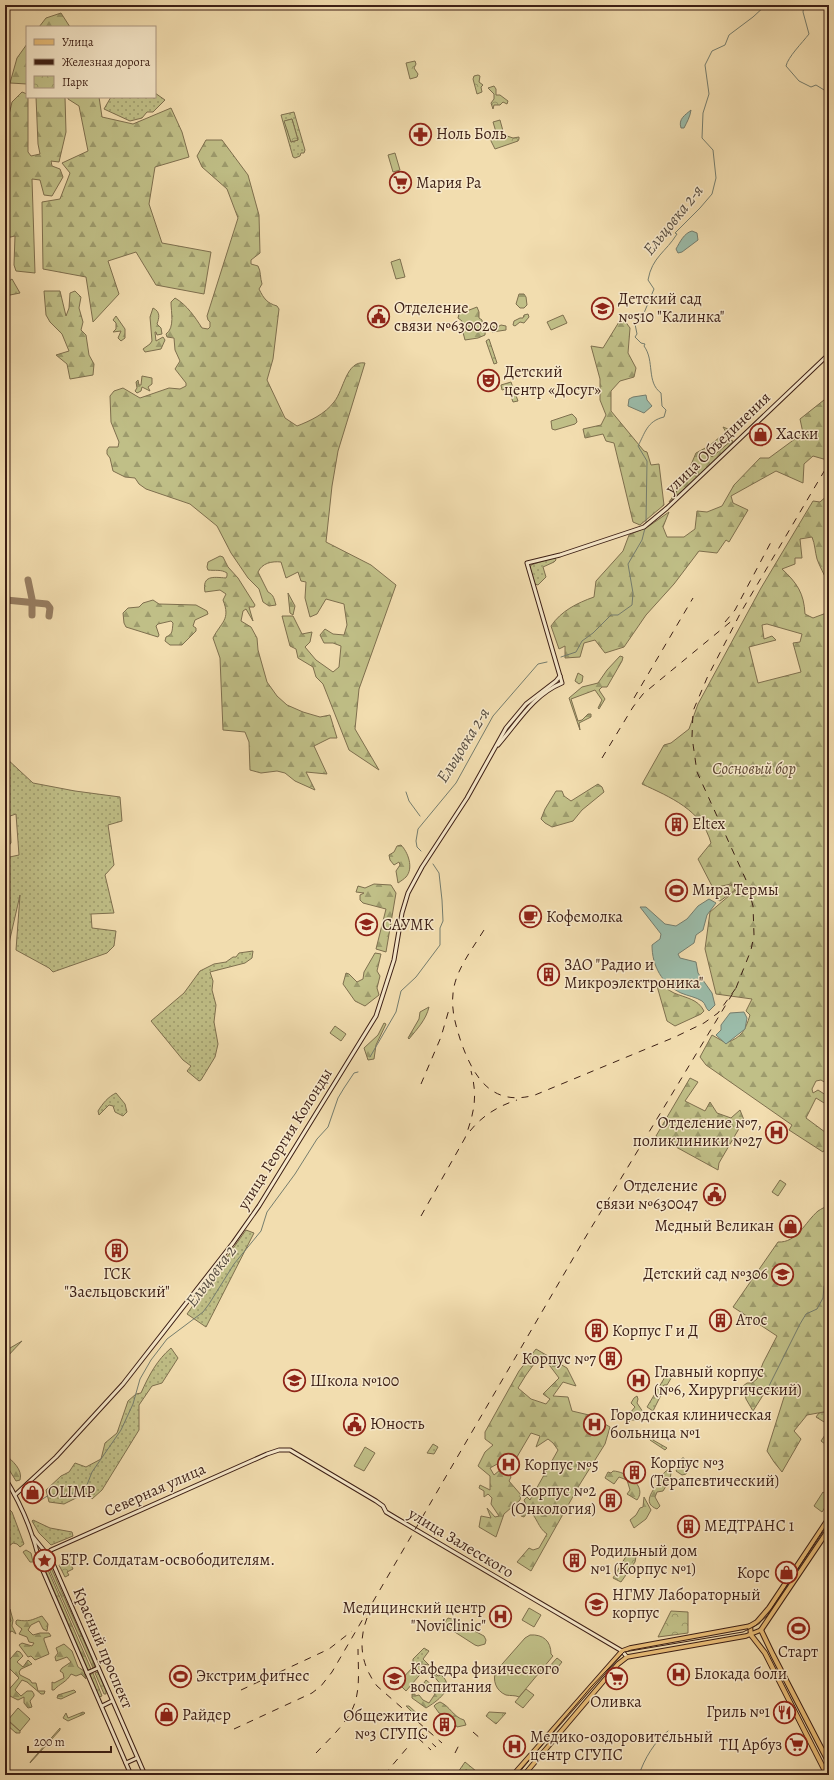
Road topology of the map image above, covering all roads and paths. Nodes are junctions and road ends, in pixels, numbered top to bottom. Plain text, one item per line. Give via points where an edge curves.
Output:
1 (829, 354) edge
2 (560, 676) junction
3 (495, 748) junction
4 (285, 1449) joint
5 (5, 1478) edge
6 (15, 1495) junction
7 (829, 1518) edge
8 (829, 1529) edge
9 (32, 1536) junction
10 (47, 1553) junction
11 (40, 1561) junction
12 (751, 1626) junction
13 (762, 1630) junction
14 (751, 1635) junction
15 (622, 1651) junction
16 (627, 1657) junction
17 (98, 1668) junction
18 (87, 1673) junction
19 (112, 1701) junction
20 (102, 1706) junction
21 (819, 1744) junction
22 (813, 1747) junction
23 (826, 1756) junction
24 (137, 1758) junction
25 (819, 1760) junction
26 (126, 1763) junction
27 (829, 1763) edge
28 (131, 1775) edge
29 (145, 1775) edge
30 (514, 1775) edge
31 (524, 1775) edge
32 (827, 1775) edge

1 - 2 main road, улица Объединения via 644,527 527,563
2 - 3 main road, улица Георгия Колонды via 521,709 500,736
2 - 3 main road, улица Георгия Колонды via 562,683 534,701
3 - 6 main road, улица Георгия Колонды via 408,893 394,960 376,1016 259,1206 238,1237 123,1384 56,1457
4 - 10 main road, Северная улица via 199,1483 53,1548
4 - 15 main road, улица Залесского via 376,1501 386,1512
5 - 6 main road, Красный проспект
6 - 9 main road, Красный проспект
7 - 12 highway via 765,1614
8 - 13 highway
9 - 10 main road, Красный проспект
9 - 11 main road, Красный проспект
10 - 11 main road, Северная улица
10 - 17 main road, Красный проспект
11 - 18 main road, Красный проспект
12 - 13 highway
12 - 14 highway
12 - 15 main road
13 - 14 main road
13 - 21 highway
14 - 16 main road
14 - 22 highway via 766,1655
15 - 16 main road, улица Залесского
15 - 30 main road
16 - 31 main road via 618,1664
17 - 18 main road
17 - 19 main road, Красный проспект
18 - 20 main road, Красный проспект
19 - 20 main road
19 - 24 main road, Красный проспект
20 - 26 main road, Красный проспект
21 - 22 highway
21 - 23 highway
22 - 25 highway
23 - 25 highway
23 - 27 highway
24 - 26 main road
24 - 29 main road, Красный проспект
25 - 32 highway
26 - 28 main road, Красный проспект

